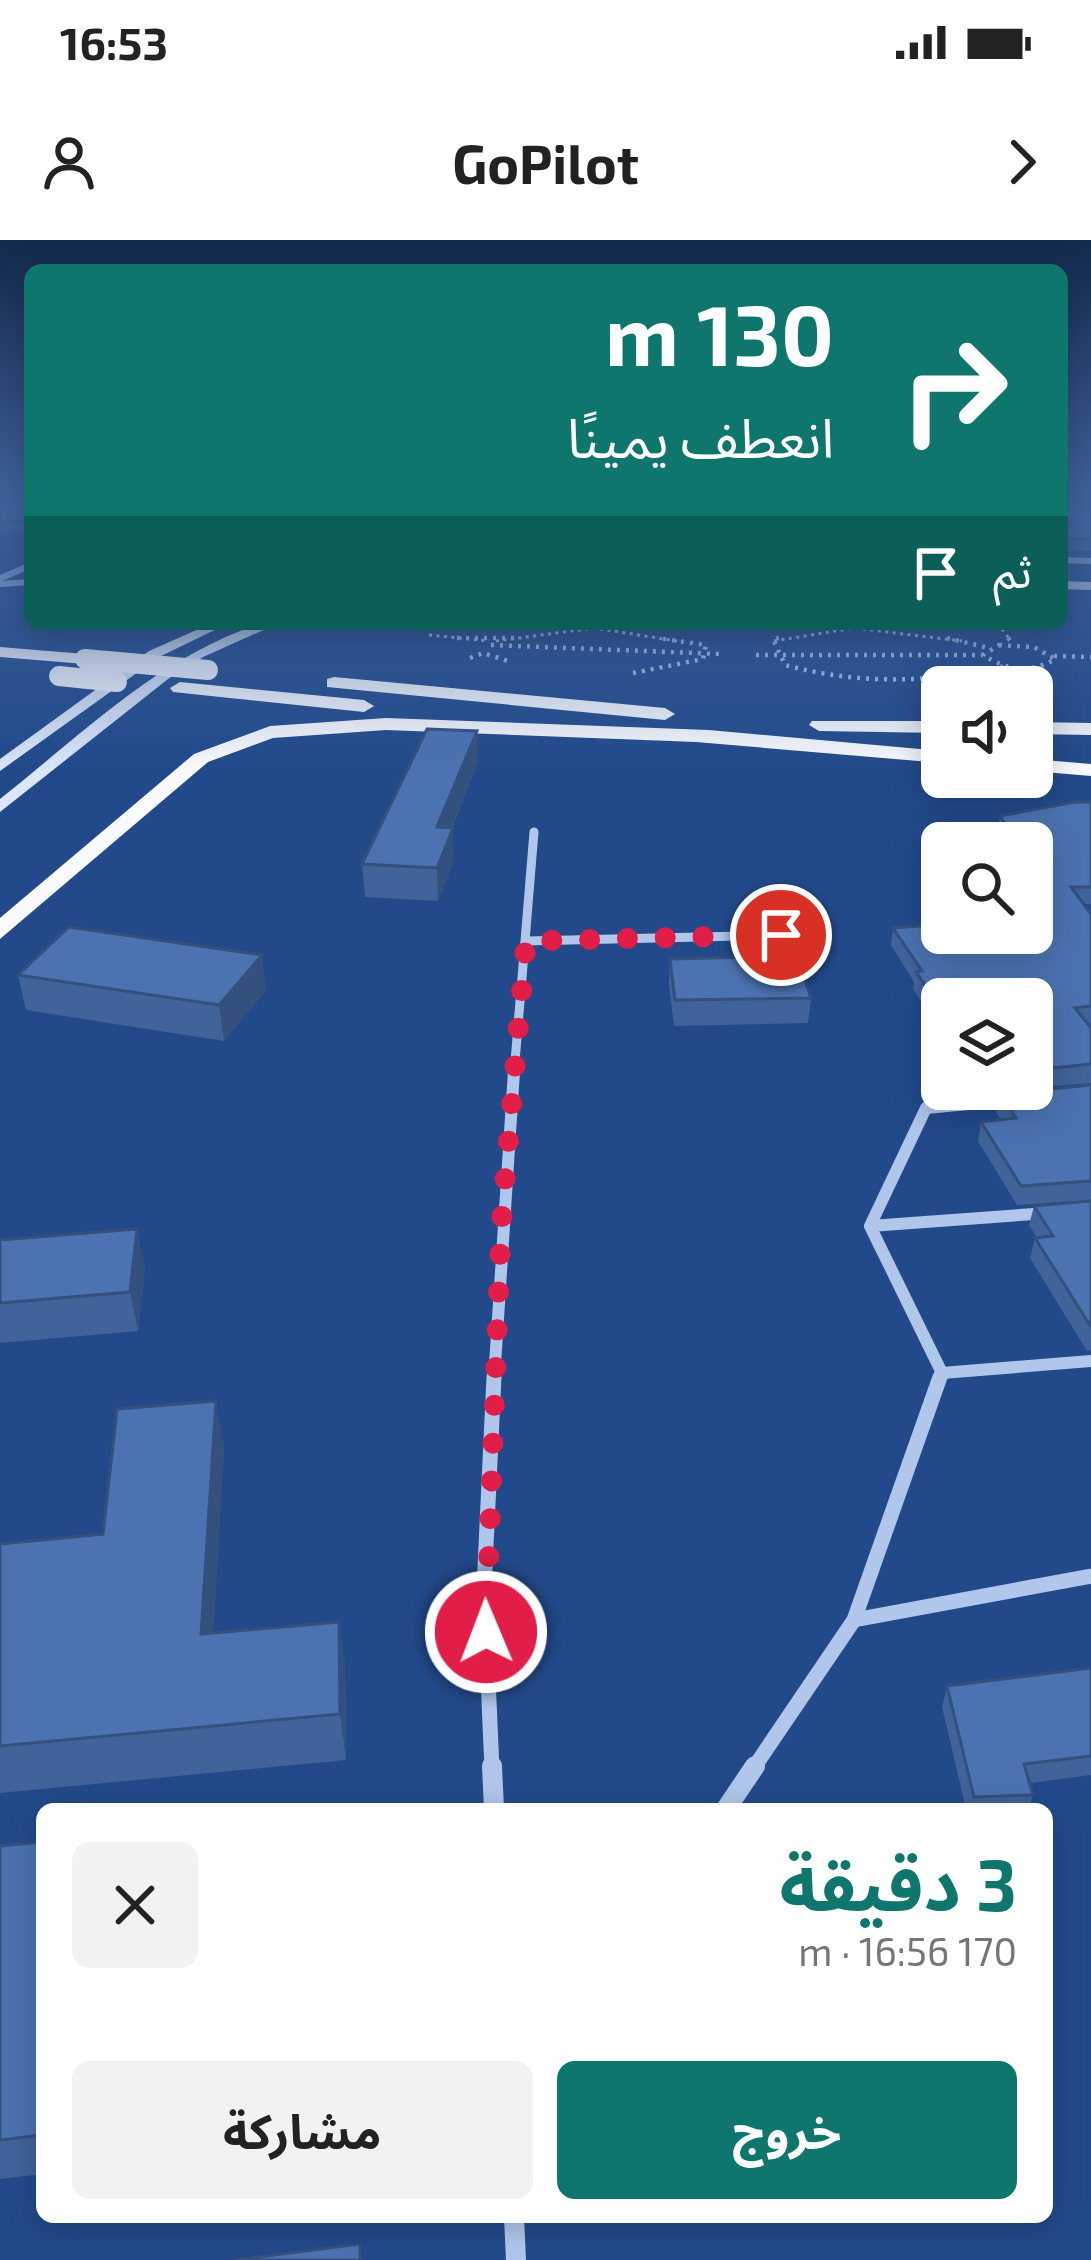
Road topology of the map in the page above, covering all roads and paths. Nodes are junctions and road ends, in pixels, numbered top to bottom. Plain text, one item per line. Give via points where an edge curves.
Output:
1 (207, 630) edge
2 (253, 630) edge
3 (563, 630) edge
4 (624, 630) edge
5 (829, 630) edge
6 (871, 630) edge
7 (1003, 630) edge
8 (429, 635) dead end
9 (491, 643) junction
10 (1013, 644) junction
11 (989, 648) junction
12 (0, 652) edge
13 (483, 653) junction
14 (704, 653) junction
15 (722, 653) dead end
16 (756, 655) dead end
17 (983, 655) junction
18 (779, 656) junction
19 (1054, 656) junction
20 (1091, 657) edge
21 (462, 658) dead end
22 (527, 666) dead end
23 (1005, 666) edge
24 (1048, 666) edge
25 (0, 671) edge
26 (620, 674) dead end
27 (921, 681) edge
28 (1053, 728) edge
29 (1091, 729) edge
30 (921, 730) edge
31 (709, 736) junction
32 (1053, 745) edge
33 (1091, 748) edge
34 (921, 755) edge
35 (0, 766) edge
36 (1053, 767) edge
37 (1091, 770) edge
38 (0, 807) edge
39 (534, 832) dead end
40 (0, 931) edge
41 (824, 934) dead end
42 (526, 941) junction
43 (925, 1110) edge
44 (1069, 1212) edge
45 (870, 1226) junction
46 (1091, 1361) edge
47 (942, 1372) junction
48 (1091, 1576) edge
49 (854, 1620) junction
50 (494, 1803) edge
51 (730, 1803) edge
52 (514, 2223) edge
53 (516, 2260) edge

1 - 35 main road via 154,654
2 - 38 main road via 182,665
3 - 9 path
4 - 14 path via 706,645
5 - 18 path via 773,639
6 - 11 path
7 - 10 path
8 - 9 path
9 - 13 path
9 - 14 path
10 - 11 path
10 - 19 path
11 - 17 path
12 - 30 highway, bridge
13 - 21 path
13 - 22 path
14 - 15 path
14 - 26 path via 691,663
16 - 18 path
17 - 18 path
17 - 23 path
18 - 27 path via 804,671
19 - 20 path
19 - 24 path
25 - 31 highway, bridge
28 - 29 highway
31 - 34 highway
31 - 40 highway via 386,724 270,731 201,758
32 - 33 highway
36 - 37 highway
39 - 42 street
41 - 42 street
42 - 50 street via 501,1226 484,1588
43 - 45 street
44 - 45 street
45 - 47 street
46 - 47 street
47 - 49 street
48 - 49 street
49 - 51 street
52 - 53 street

